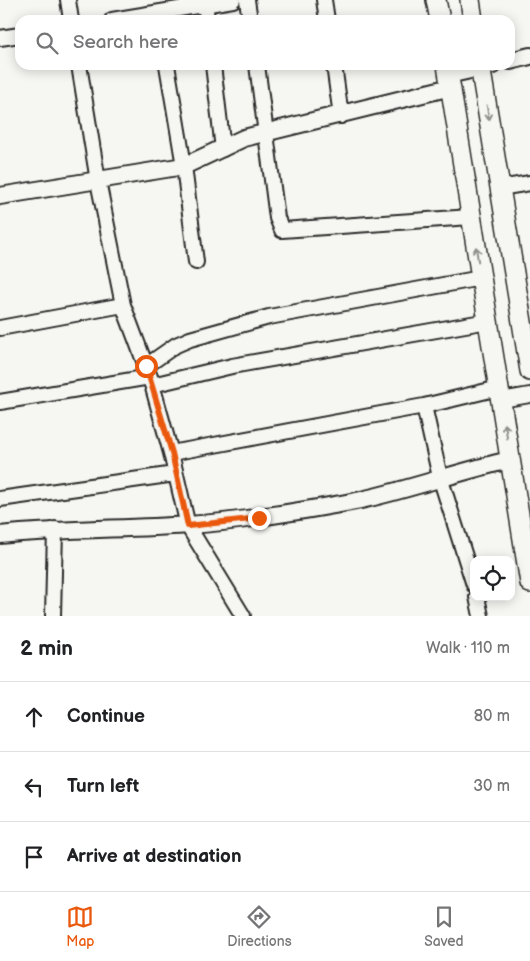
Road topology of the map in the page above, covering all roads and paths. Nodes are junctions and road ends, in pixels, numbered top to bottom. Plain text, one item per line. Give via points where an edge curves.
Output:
1 (68, 0) edge
2 (233, 0) edge
3 (247, 0) edge
4 (324, 0) edge
5 (436, 0) edge
6 (470, 0) edge
7 (205, 2) edge
8 (158, 11) edge
9 (70, 15) edge
10 (138, 15) edge
11 (206, 15) edge
12 (249, 15) edge
13 (326, 15) edge
14 (439, 15) edge
15 (472, 15) edge
16 (15, 36) edge
17 (0, 38) edge
18 (530, 56) edge
19 (515, 60) edge
20 (80, 70) edge
21 (168, 70) edge
22 (214, 70) edge
23 (258, 70) edge
24 (335, 70) edge
25 (470, 70) edge
26 (485, 70) edge
27 (449, 76) edge
28 (341, 116) junction
29 (267, 134) junction
30 (223, 149) junction
31 (184, 166) junction
32 (98, 181) junction
33 (530, 183) edge
34 (500, 188) junction
35 (0, 196) edge
36 (471, 216) junction
37 (196, 262) dead end
38 (481, 278) junction
39 (123, 305) junction
40 (488, 321) junction
41 (0, 328) edge
42 (530, 371) edge
43 (149, 376) junction
44 (500, 394) junction
45 (530, 395) edge
46 (0, 402) edge
47 (424, 406) junction
48 (172, 453) junction
49 (510, 460) junction
50 (175, 474) junction
51 (440, 477) junction
52 (0, 499) edge
53 (188, 526) junction
54 (55, 530) junction
55 (0, 535) edge
56 (470, 572) edge
57 (530, 583) edge
58 (478, 601) edge
59 (53, 616) edge
60 (243, 616) edge
61 (481, 616) edge

1 - 9 street
2 - 7 street
3 - 12 street
4 - 13 street
5 - 14 main road
6 - 15 main road
7 - 8 street
7 - 11 street
8 - 10 street
16 - 17 street
18 - 19 street
20 - 32 street
21 - 31 street
22 - 30 street
23 - 29 street
24 - 28 street
25 - 27 street
26 -> 34 main road
27 - 28 street
27 - 36 main road
28 - 29 street
29 - 30 street via 244,138
29 - 36 street via 277,218 282,230
30 - 31 street
31 - 32 street
31 - 37 street
32 - 35 street
32 - 39 street
33 - 34 street
34 - 42 main road
38 -> 36 main road
38 - 40 main road
38 - 43 street via 268,317 190,340 176,345
39 - 41 street
39 - 43 street
40 - 43 street via 232,366
40 - 44 main road
43 - 46 street
43 - 48 street
44 - 45 street
44 - 47 street
49 -> 44 main road
47 - 48 street
47 - 51 street
48 - 50 street
49 - 51 street
49 - 57 main road
50 - 52 street
50 - 53 street
51 - 53 street via 362,500 259,518
51 - 56 street
53 - 54 street
53 - 60 street
54 - 55 street
54 - 59 street
58 - 61 street

